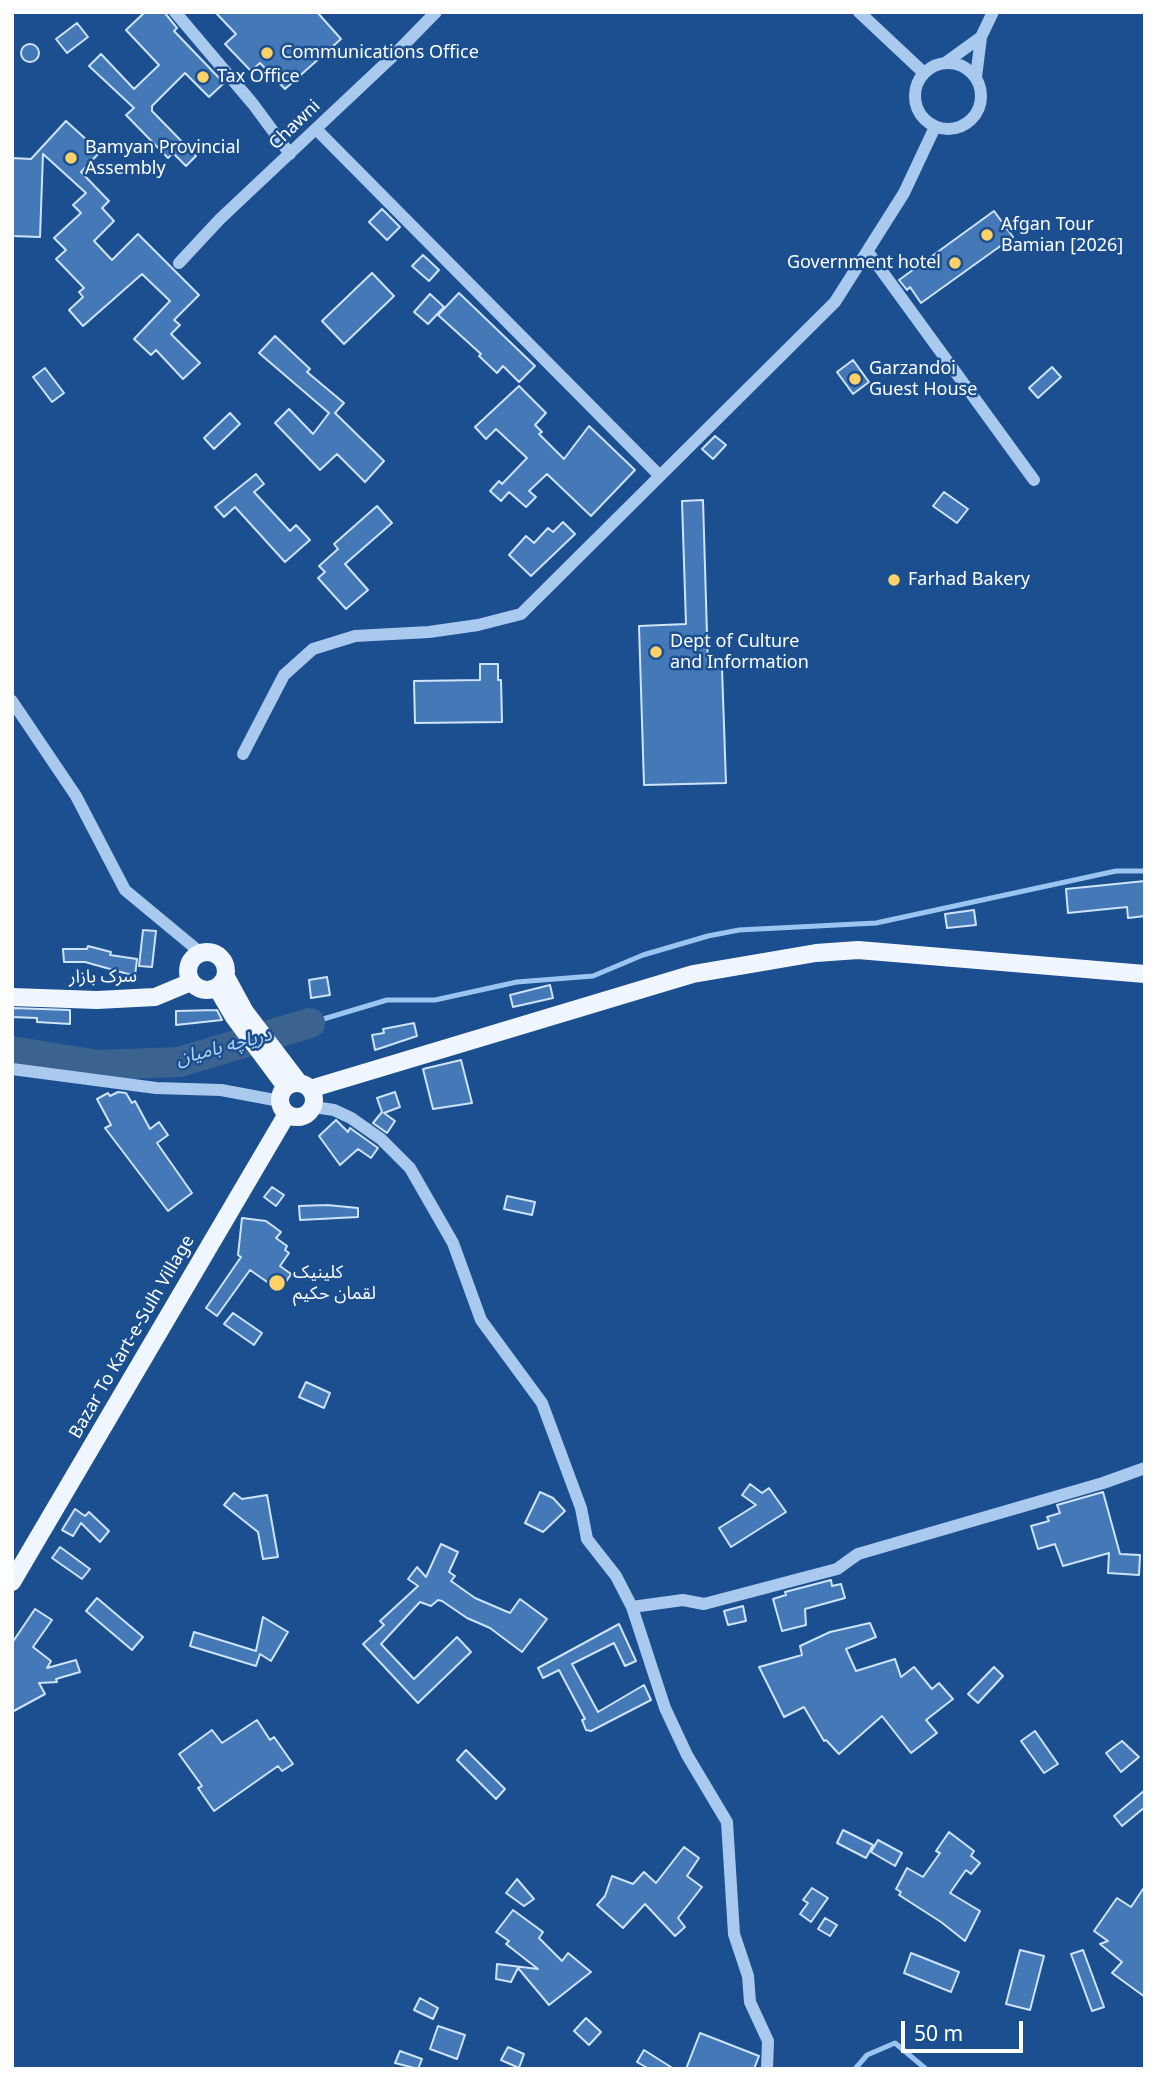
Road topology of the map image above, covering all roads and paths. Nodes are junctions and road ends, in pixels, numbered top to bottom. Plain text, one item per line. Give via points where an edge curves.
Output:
1 (176, 12) edge
2 (436, 12) edge
3 (859, 12) edge
4 (993, 12) edge
5 (981, 37) junction
6 (945, 63) junction
7 (924, 73) junction
8 (976, 77) junction
9 (935, 127) junction
10 (316, 129) junction
11 (290, 154) junction
12 (868, 252) junction
13 (179, 263) dead end
14 (659, 475) junction
15 (1034, 480) dead end
16 (12, 701) edge
17 (243, 754) dead end
18 (201, 953) junction
19 (1145, 974) edge
20 (191, 982) junction
21 (222, 982) junction
22 (12, 997) edge
23 (12, 1069) edge
24 (292, 1095) junction
25 (314, 1107) junction
26 (1145, 1468) edge
27 (12, 1582) edge
28 (632, 1607) junction
29 (767, 2069) edge

1 - 11 street
2 - 10 street, Chawni
3 - 7 street
4 - 5 street
5 - 6 street
5 - 8 street
6 - 7 street
6 - 8 street via 968,69
7 - 9 street via 915,94 916,105
8 - 9 street via 982,99 972,120 952,130
9 - 12 street via 904,193
10 - 11 street, Chawni
10 - 14 street
11 - 13 street, Chawni
12 - 14 street via 835,302
12 - 15 street
14 - 17 street via 521,614 429,632 355,636 313,649 284,676
16 - 18 street via 76,796 125,890
18 - 20 main road via 189,965
18 - 21 main road via 220,957 226,966
19 - 24 main road via 858,950 816,954 693,974
20 - 21 main road via 200,989
20 - 22 main road, سرک بازار via 155,997
21 - 24 main road via 276,1062
23 - 24 street via 156,1088
24 - 25 main road via 315,1097
24 - 25 main road via 302,1117
24 - 27 main road, Bazar To Kart-e-Sulh Village
25 - 28 street via 351,1118 410,1168 453,1243 481,1320 542,1403 581,1508 587,1539 616,1576
26 - 28 street via 858,1554 837,1569 704,1604 683,1600
28 - 29 street via 665,1708 727,1822 734,1934 748,1976 750,2002 768,2040

